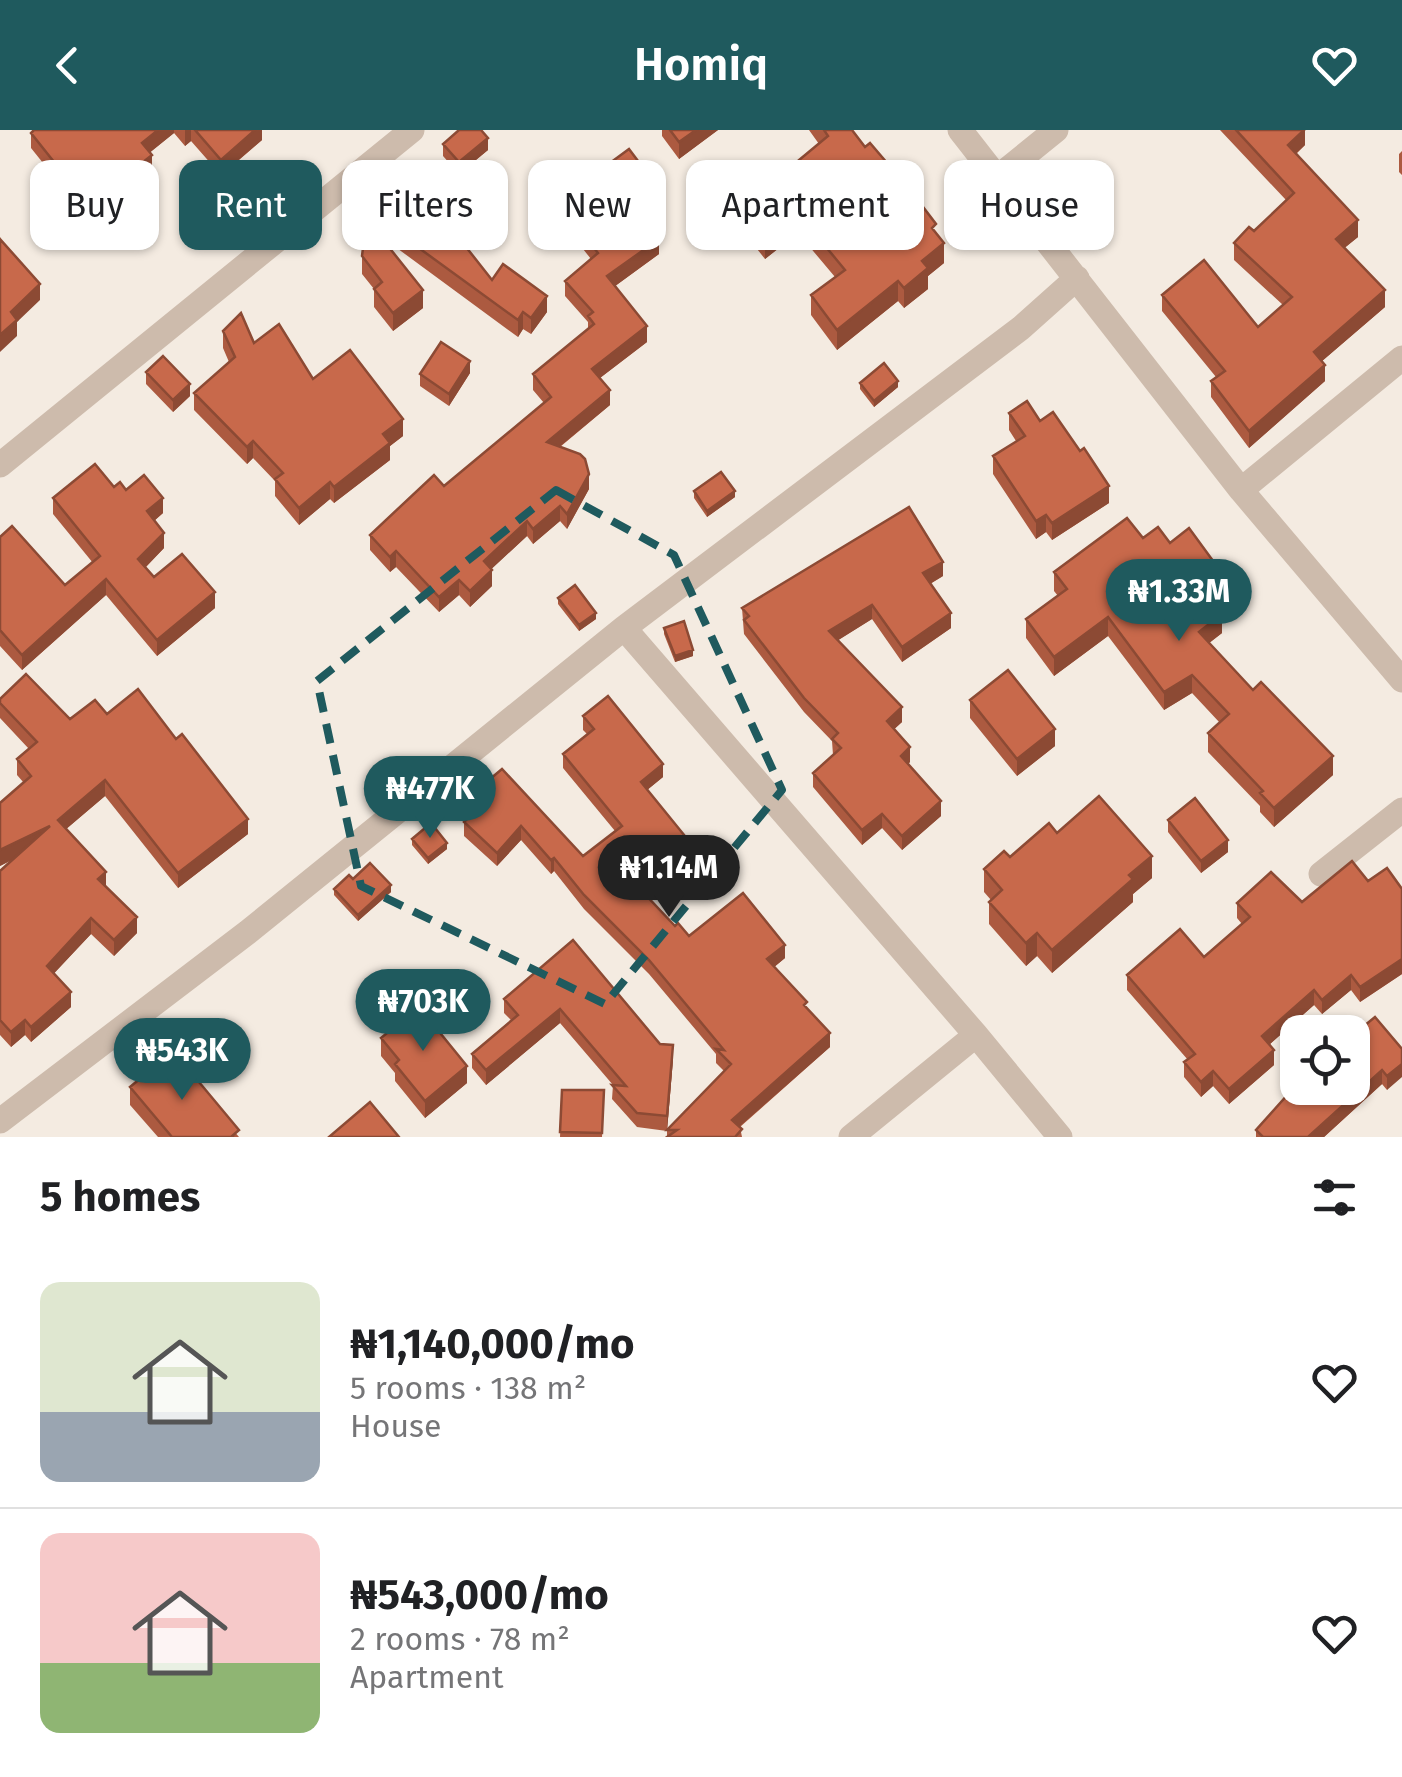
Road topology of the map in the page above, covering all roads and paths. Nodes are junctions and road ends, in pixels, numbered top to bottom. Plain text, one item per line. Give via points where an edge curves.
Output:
1 (412, 130) edge
2 (960, 130) edge
3 (1056, 130) edge
4 (984, 160) edge
5 (1020, 160) edge
6 (1054, 250) edge
7 (1076, 278) junction
8 (1402, 358) edge
9 (0, 465) edge
10 (1241, 490) junction
11 (624, 628) junction
12 (1402, 680) edge
13 (1402, 810) edge
14 (1321, 874) dead end
15 (976, 1035) junction
16 (1, 1119) edge
17 (851, 1137) edge
18 (1060, 1137) edge

1 - 9 street
2 - 4 street
3 - 5 street
6 - 7 street
7 - 10 street
7 - 11 street via 1021,328
8 - 10 street
10 - 12 street
11 - 15 street
11 - 16 street via 248,932
13 - 14 street
15 - 17 street
15 - 18 street

